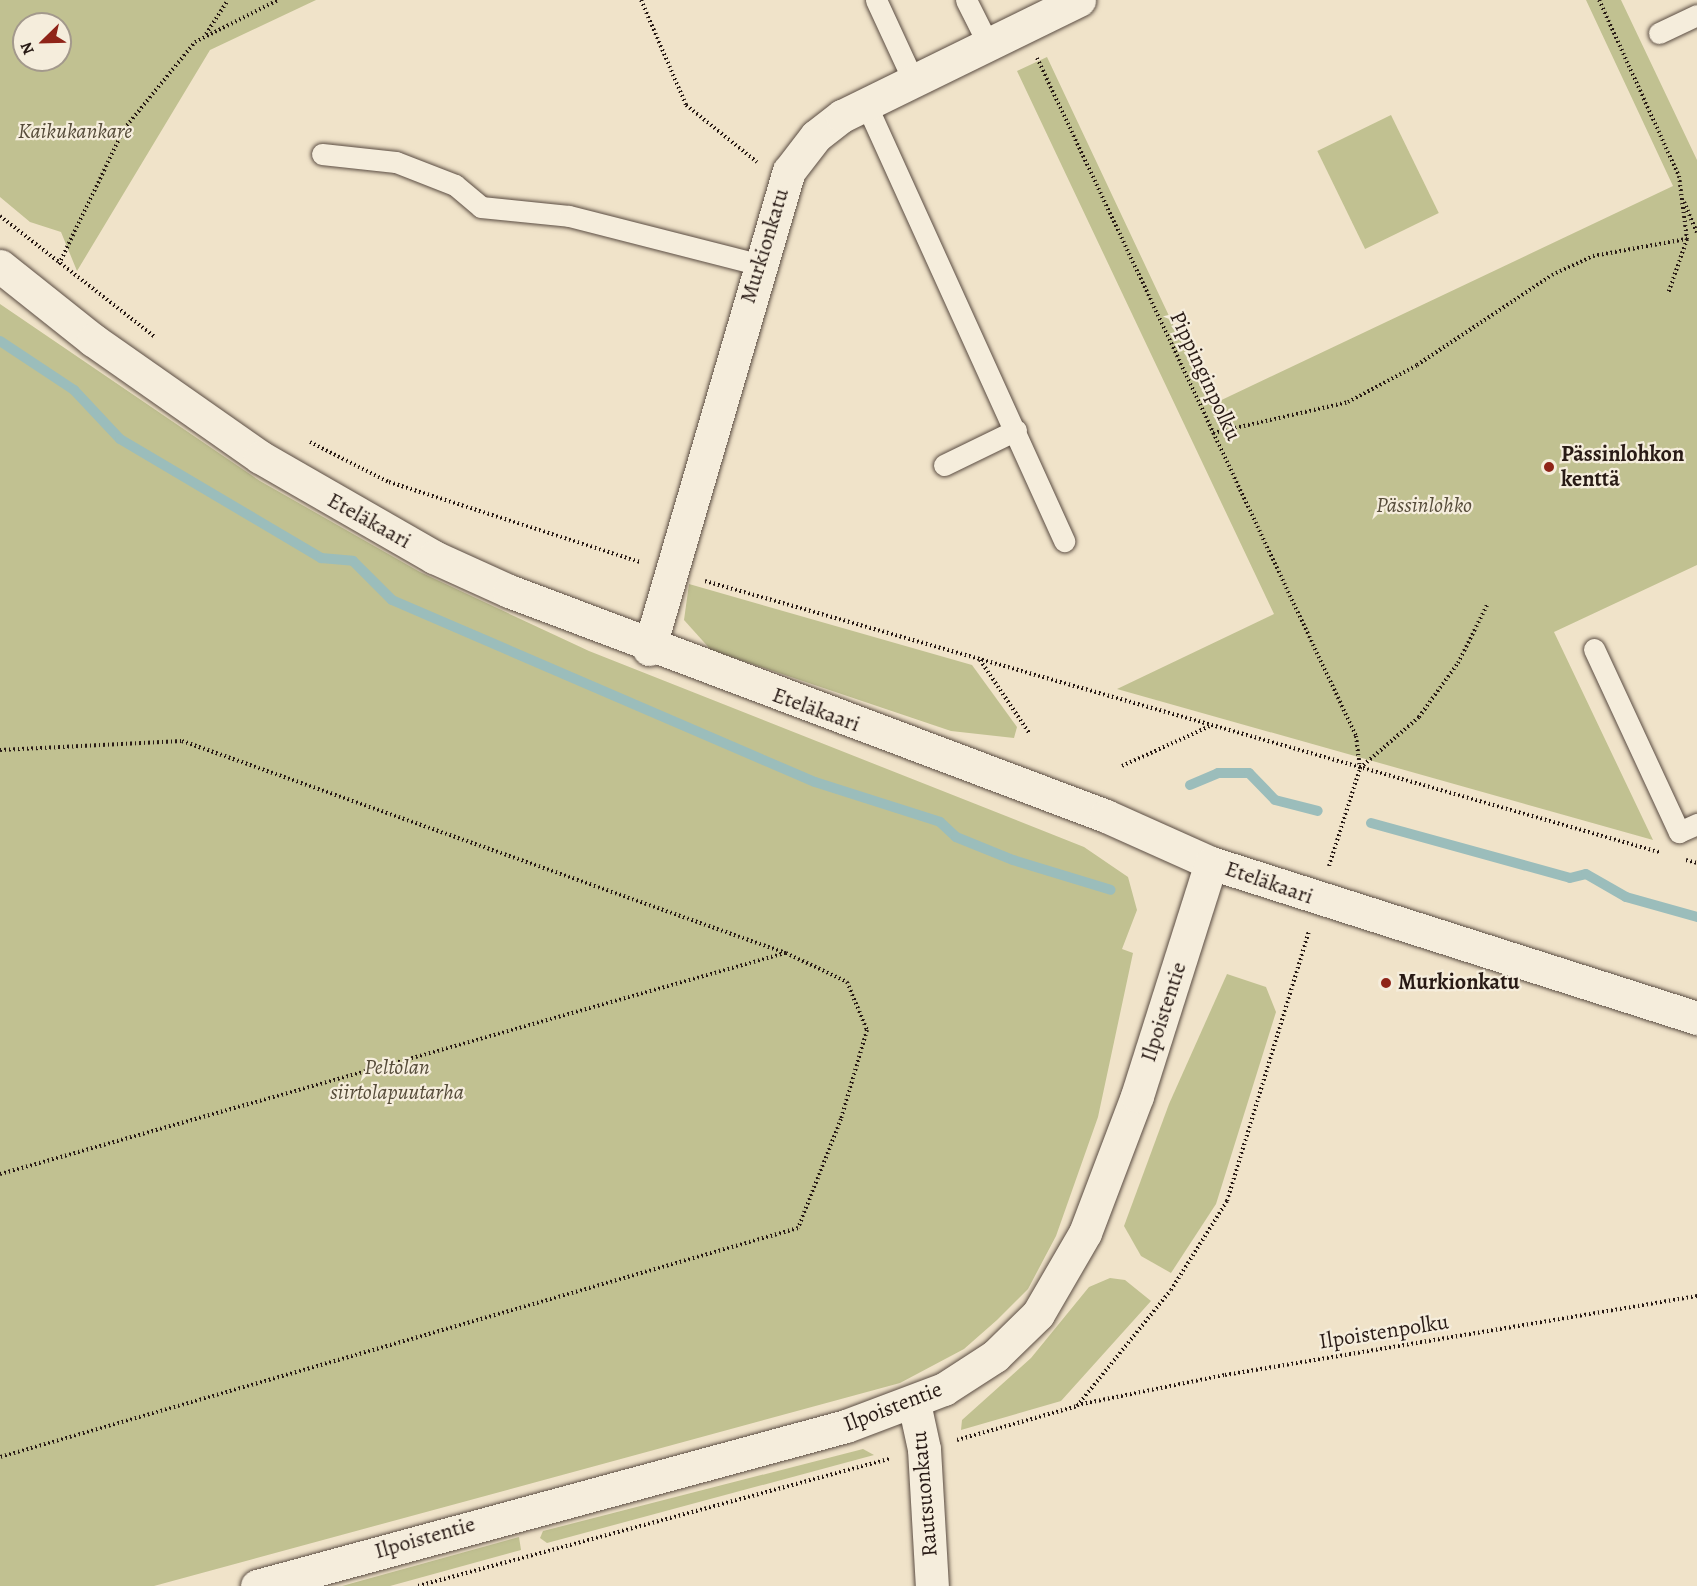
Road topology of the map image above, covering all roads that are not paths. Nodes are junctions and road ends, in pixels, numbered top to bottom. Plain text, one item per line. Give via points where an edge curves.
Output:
1 (876, 0) edge
2 (966, 0) edge
3 (1079, 0) edge
4 (1697, 15) edge
5 (1659, 33) dead end
6 (988, 44) junction
7 (913, 80) junction
8 (866, 104) junction
9 (322, 154) dead end
10 (758, 264) junction
11 (0, 266) edge
12 (1016, 430) junction
13 (944, 465) dead end
14 (1064, 541) dead end
15 (650, 649) junction
16 (1594, 649) dead end
17 (1697, 824) edge
18 (1211, 862) junction
19 (1697, 1018) edge
20 (914, 1403) junction
21 (257, 1586) edge
22 (933, 1586) edge

1 - 7 lane
2 - 6 lane
3 - 6 street, Murkionkatu
4 - 5 lane
6 - 7 street, Murkionkatu
7 - 8 street, Murkionkatu
8 - 10 street, Murkionkatu via 816,136 784,182
8 - 12 lane
9 - 10 lane via 396,162 455,185 481,207 568,216
10 - 15 street, Murkionkatu
11 - 15 street, Eteläkaari via 103,347 260,457 343,507 498,586
12 - 13 lane
12 - 14 lane
15 - 18 street, Eteläkaari via 1106,816
16 - 17 lane via 1679,832
18 - 19 street, Eteläkaari via 1319,900
18 - 20 street, Ilpoistentie via 1137,1096 1065,1275 1038,1314 995,1356
20 - 21 street, Ilpoistentie
20 - 22 street, Rautsuonkatu via 924,1449

